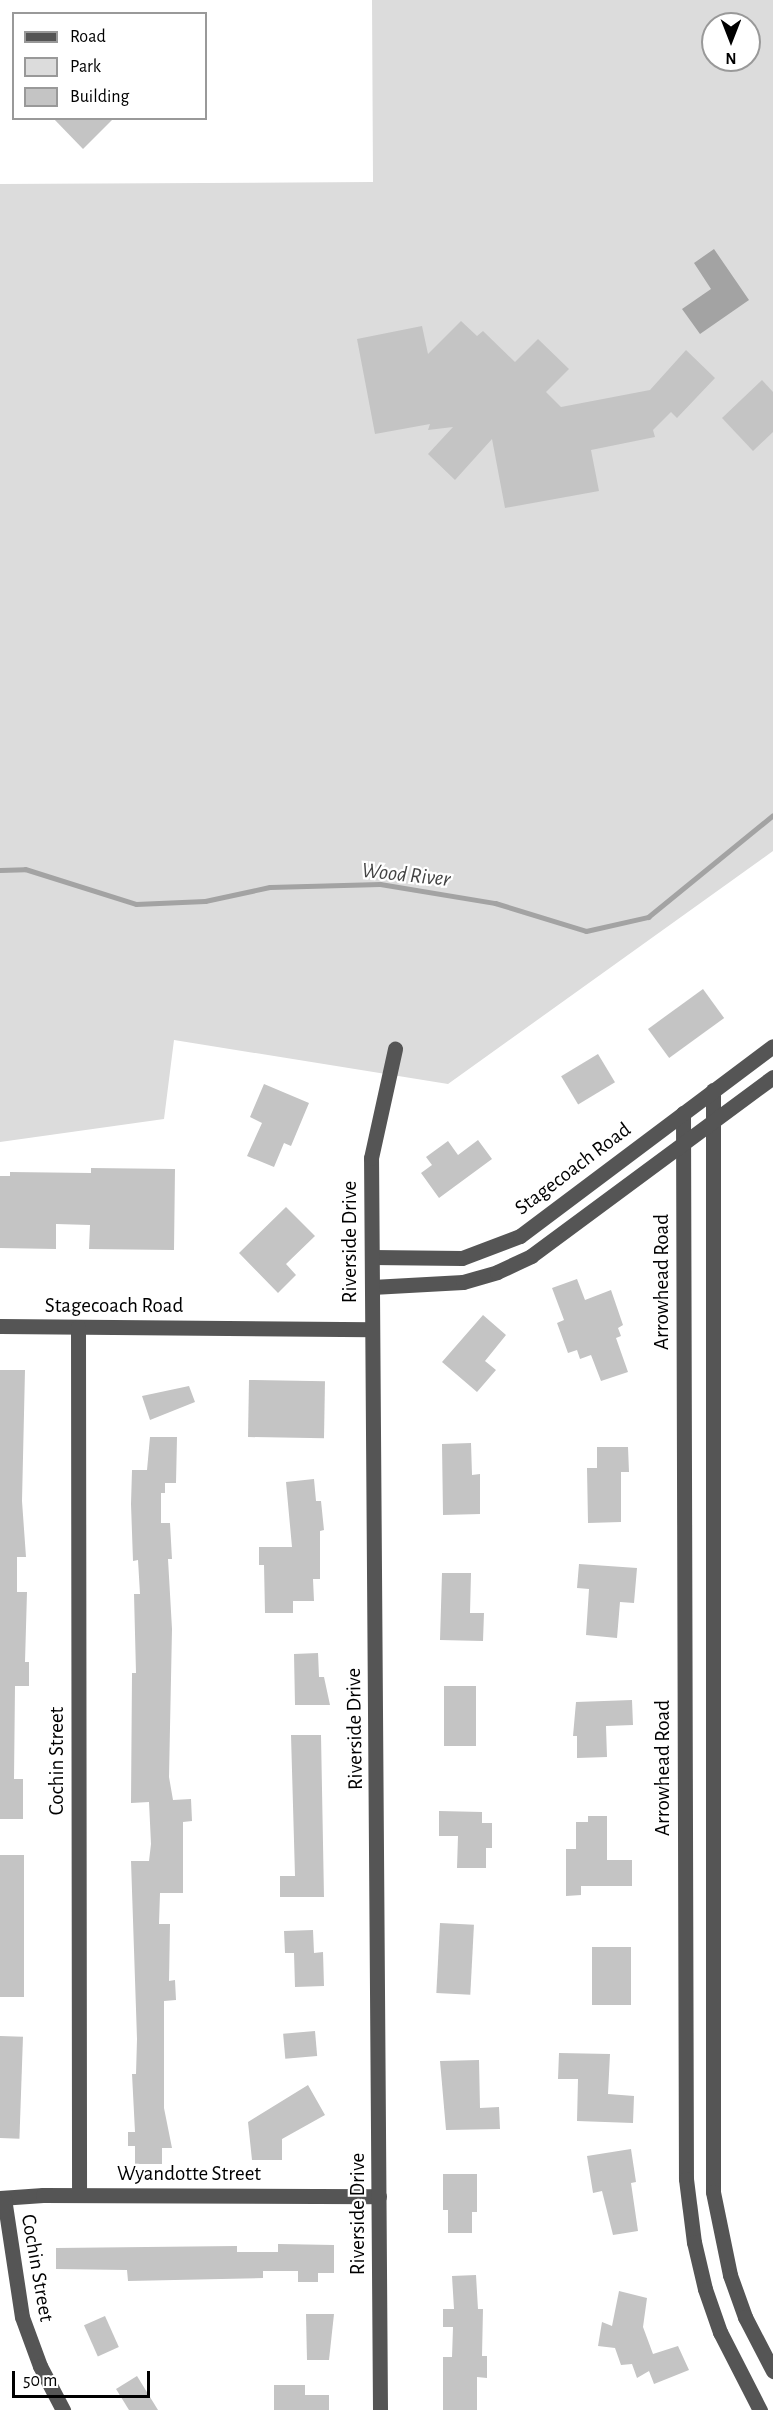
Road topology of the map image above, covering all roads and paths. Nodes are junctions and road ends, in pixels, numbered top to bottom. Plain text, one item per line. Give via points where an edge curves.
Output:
1 (773, 1046) edge
2 (395, 1049) dead end
3 (773, 1077) edge
4 (713, 1090) junction
5 (683, 1113) junction
6 (713, 1122) junction
7 (682, 1145) junction
8 (372, 1257) junction
9 (372, 1287) junction
10 (0, 1326) edge
11 (78, 1327) junction
12 (371, 1329) junction
13 (79, 2195) junction
14 (379, 2196) junction
15 (2, 2198) edge
16 (773, 2372) edge
17 (63, 2410) edge
18 (380, 2410) edge
19 (760, 2410) edge

1 - 4 street, Stagecoach Road
2 - 8 street, Riverside Drive via 371,1158
3 - 6 street
4 - 5 street, Stagecoach Road
4 - 6 street
5 - 7 street, Arrowhead Road
5 - 8 street, Stagecoach Road via 520,1236 462,1258
6 - 7 street
6 - 16 street via 713,2192 730,2275 745,2317
7 - 9 street via 562,1235 497,1272 464,1282
7 - 19 street, Arrowhead Road via 686,2179 705,2289 720,2332
8 - 9 street, Riverside Drive
9 - 12 street, Riverside Drive
10 - 11 street, Stagecoach Road
11 - 12 street, Stagecoach Road
11 - 13 street, Cochin Street
12 - 14 street, Riverside Drive
13 - 14 street, Wyandotte Street
13 - 15 street, Wyandotte Street
14 - 18 street, Riverside Drive
15 - 17 street, Cochin Street via 22,2317 40,2366

